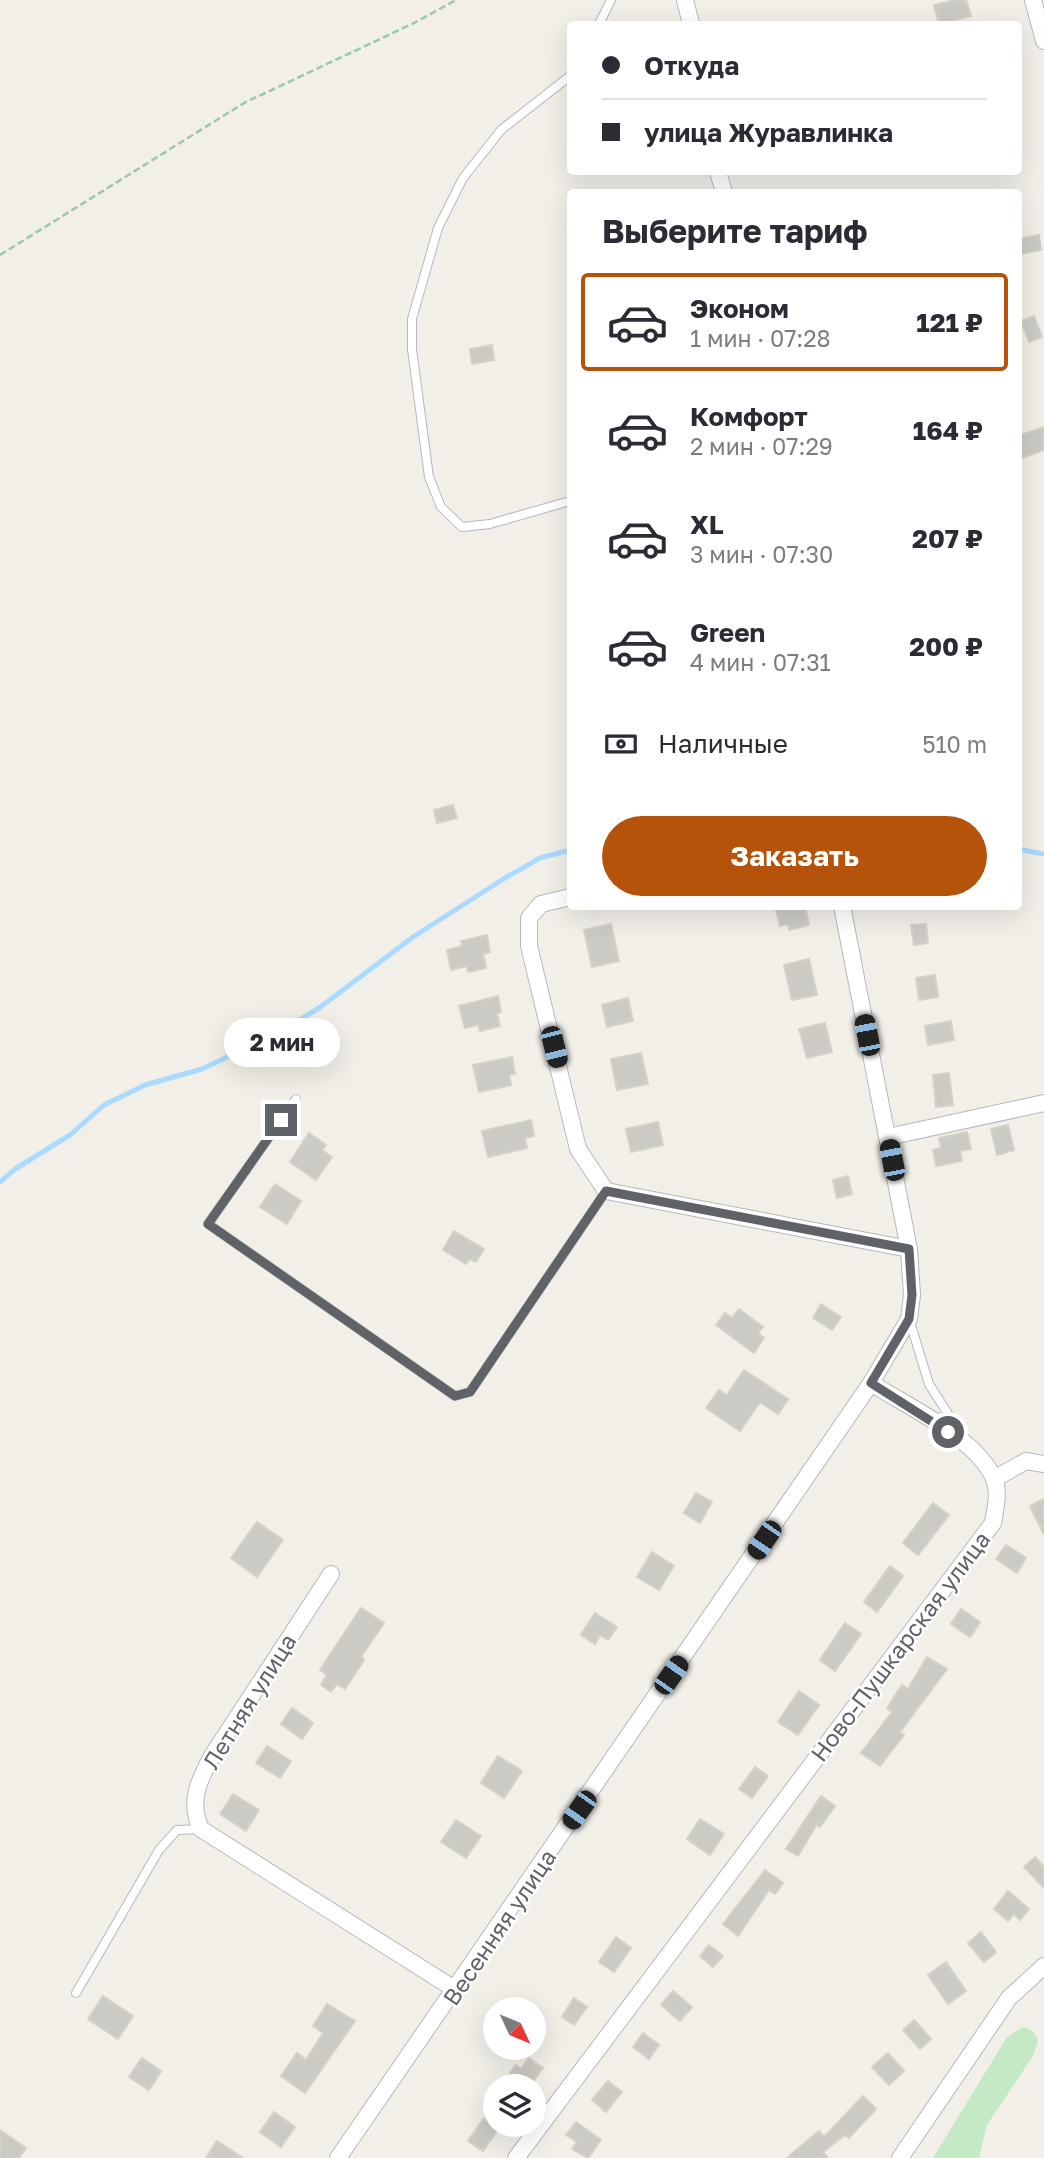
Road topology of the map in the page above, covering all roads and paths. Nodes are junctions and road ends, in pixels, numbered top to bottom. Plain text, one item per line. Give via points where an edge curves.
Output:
1 (456, 0) edge
2 (611, 0) edge
3 (685, 0) edge
4 (1033, 0) edge
5 (600, 21) edge
6 (690, 21) edge
7 (1044, 41) edge
8 (567, 78) edge
9 (0, 255) edge
10 (567, 501) edge
11 (567, 898) edge
12 (843, 910) edge
13 (296, 1099) dead end
14 (1044, 1103) edge
15 (888, 1137) junction
16 (606, 1191) junction
17 (909, 1249) junction
18 (909, 1319) junction
19 (871, 1383) junction
20 (968, 1444) junction
21 (1044, 1464) edge
22 (994, 1479) junction
23 (331, 1574) dead end
24 (201, 1829) junction
25 (1044, 1966) edge
26 (456, 1990) junction
27 (76, 1993) dead end
28 (338, 2158) edge
29 (516, 2158) edge
30 (900, 2158) edge

1 - 9 path via 244,103
2 - 5 lane
3 - 6 street
4 - 7 street
8 - 10 lane via 501,130 463,178 438,228 412,319 412,349 429,477 441,507 461,527 490,524
11 - 16 street via 541,904 528,918 529,946 578,1149
12 - 15 street
13 - 16 lane via 208,1224 455,1396 470,1392
14 - 15 street
15 - 17 street
16 - 17 street
17 - 18 street
18 - 19 street
18 - 20 lane via 929,1384
19 - 20 street
19 - 26 street, Весенняя улица
20 - 22 street
21 - 22 street via 1026,1461
22 - 29 street, Ново-Пушкарская улица via 998,1495 993,1522
23 - 24 street, Летняя улица via 196,1786 195,1816
24 - 26 street
24 - 27 lane via 177,1830 159,1850
25 - 30 street via 1009,1998
26 - 28 street, Весенняя улица

